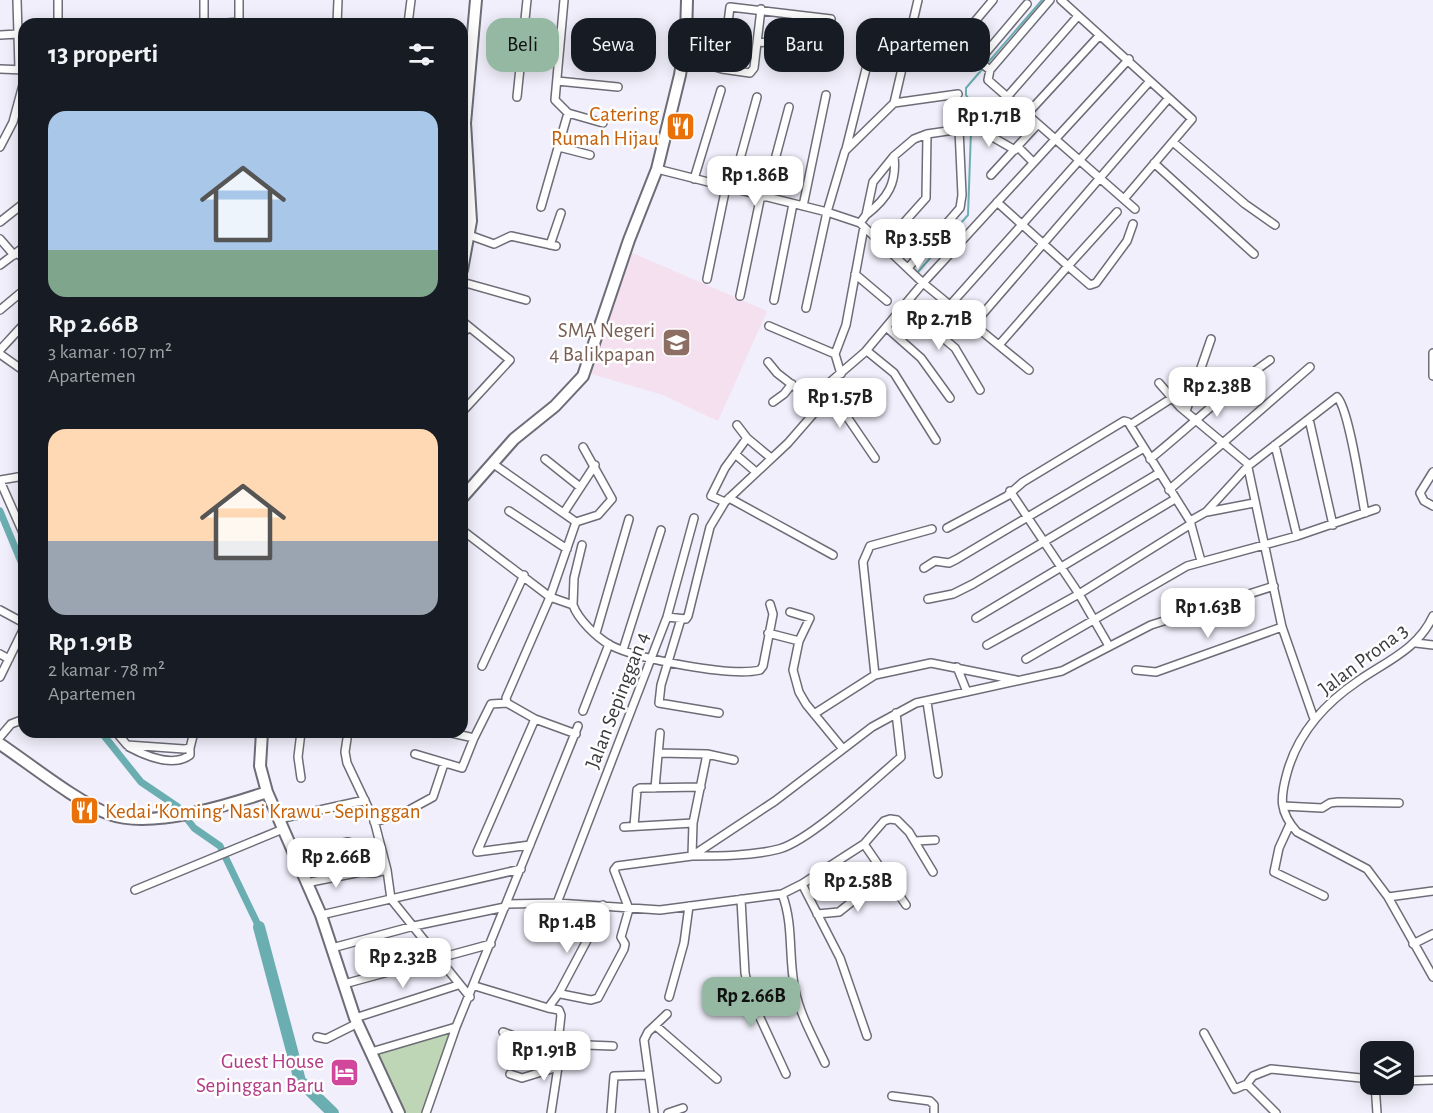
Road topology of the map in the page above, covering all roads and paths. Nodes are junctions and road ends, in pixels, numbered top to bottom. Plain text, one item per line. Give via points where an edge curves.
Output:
1 (17, 0) edge
2 (58, 0) edge
3 (204, 0) edge
4 (239, 0) edge
5 (338, 0) edge
6 (411, 0) edge
7 (476, 0) edge
8 (527, 0) edge
9 (564, 0) edge
10 (687, 0) edge
11 (918, 0) edge
12 (993, 0) edge
13 (1050, 0) edge
14 (1061, 0) edge
15 (1027, 1) edge
16 (761, 9) junction
17 (1078, 16) junction
18 (58, 18) edge
19 (204, 18) edge
20 (239, 18) edge
21 (337, 18) edge
22 (409, 18) edge
23 (685, 18) edge
24 (728, 18) edge
25 (978, 18) edge
26 (18, 34) joint
27 (0, 35) edge
28 (1099, 36) junction
29 (757, 42) junction
30 (468, 45) edge
31 (990, 47) edge
32 (1129, 59) junction
33 (0, 69) edge
34 (18, 70) edge
35 (752, 70) edge
36 (990, 70) edge
37 (679, 72) edge
38 (865, 72) edge
39 (990, 72) edge
40 (557, 81) junction
41 (1150, 81) junction
42 (618, 87) dead end
43 (721, 90) dead end
44 (958, 94) dead end
45 (826, 95) dead end
46 (517, 97) dead end
47 (1007, 97) junction
48 (757, 98) dead end
49 (1168, 99) junction
50 (18, 103) edge
51 (894, 103) junction
52 (789, 107) dead end
53 (568, 113) junction
54 (1027, 114) junction
55 (603, 123) dead end
56 (1038, 124) junction
57 (959, 129) junction
58 (927, 134) junction
59 (1054, 138) junction
60 (1173, 142) junction
61 (0, 147) edge
62 (559, 147) junction
63 (1016, 148) junction
64 (845, 151) junction
65 (590, 155) dead end
66 (894, 156) junction
67 (1079, 159) junction
68 (1033, 162) junction
69 (1154, 163) junction
70 (657, 169) junction
71 (990, 176) dead end
72 (694, 179) junction
73 (1101, 179) junction
74 (729, 188) junction
75 (763, 196) junction
76 (1124, 199) junction
77 (997, 202) junction
78 (793, 204) junction
79 (803, 206) junction
80 (541, 207) dead end
81 (18, 208) edge
82 (1135, 208) dead end
83 (827, 212) junction
84 (1117, 212) dead end
85 (561, 213) dead end
86 (866, 214) junction
87 (0, 222) edge
88 (1022, 224) junction
89 (1133, 224) dead end
90 (862, 225) junction
91 (1275, 225) dead end
92 (468, 230) edge
93 (469, 235) junction
94 (0, 239) edge
95 (468, 240) edge
96 (1046, 244) junction
97 (884, 246) junction
98 (18, 252) edge
99 (15, 254) junction
100 (1254, 254) dead end
101 (18, 256) edge
102 (0, 265) edge
103 (1068, 266) junction
104 (909, 268) junction
105 (855, 274) junction
106 (708, 279) dead end
107 (921, 281) junction
108 (468, 284) edge
109 (18, 295) edge
110 (740, 296) dead end
111 (526, 300) dead end
112 (774, 300) dead end
113 (887, 301) dead end
114 (951, 304) junction
115 (905, 306) junction
116 (806, 308) dead end
117 (0, 310) edge
118 (974, 324) junction
119 (769, 326) dead end
120 (469, 327) edge
121 (886, 327) junction
122 (18, 331) edge
123 (1211, 339) dead end
124 (999, 345) junction
125 (867, 351) junction
126 (0, 352) edge
127 (1433, 352) edge
128 (836, 354) junction
129 (1270, 360) dead end
130 (768, 362) dead end
131 (18, 366) edge
132 (1310, 367) dead end
133 (1029, 370) dead end
134 (840, 372) junction
135 (1433, 376) edge
136 (1159, 384) dead end
137 (794, 385) junction
138 (826, 386) junction
139 (980, 390) dead end
140 (950, 398) dead end
141 (1172, 398) junction
142 (773, 402) dead end
143 (818, 405) junction
144 (468, 406) edge
145 (1186, 411) junction
146 (1309, 419) junction
147 (1198, 422) junction
148 (1127, 423) junction
149 (737, 425) dead end
150 (747, 438) junction
151 (936, 440) dead end
152 (1224, 443) junction
153 (1275, 445) junction
154 (583, 447) dead end
155 (1144, 448) junction
156 (735, 454) junction
157 (771, 458) junction
158 (874, 458) dead end
159 (545, 459) dead end
160 (1150, 459) junction
161 (492, 463) junction
162 (595, 465) junction
163 (1248, 466) junction
164 (756, 472) junction
165 (1433, 472) edge
166 (1159, 473) junction
167 (18, 477) edge
168 (0, 481) edge
169 (580, 487) junction
170 (1169, 489) junction
171 (468, 491) edge
172 (1010, 491) junction
173 (1175, 499) junction
174 (727, 500) junction
175 (1254, 503) junction
176 (1433, 506) edge
177 (1376, 510) dead end
178 (508, 511) dead end
179 (565, 511) junction
180 (1206, 513) junction
181 (1365, 513) junction
182 (694, 518) dead end
183 (629, 519) dead end
184 (1028, 519) junction
185 (18, 522) edge
186 (576, 522) junction
187 (1191, 522) junction
188 (1333, 525) junction
189 (946, 528) dead end
190 (661, 530) dead end
191 (932, 530) dead end
192 (468, 534) edge
193 (1297, 536) junction
194 (1044, 544) junction
195 (1264, 544) junction
196 (582, 545) dead end
197 (567, 549) junction
198 (833, 555) dead end
199 (1201, 561) junction
200 (924, 568) dead end
201 (1060, 568) junction
202 (524, 575) junction
203 (1274, 586) junction
204 (1079, 594) junction
205 (550, 597) junction
206 (928, 598) dead end
207 (571, 604) junction
208 (770, 604) dead end
209 (0, 610) edge
210 (790, 612) dead end
211 (667, 617) junction
212 (976, 618) dead end
213 (681, 619) junction
214 (1094, 619) junction
215 (18, 620) edge
216 (1432, 621) edge
217 (1282, 627) junction
218 (596, 633) junction
219 (768, 633) junction
220 (18, 640) edge
221 (799, 641) junction
222 (1416, 643) junction
223 (609, 644) junction
224 (987, 645) dead end
225 (1433, 645) edge
226 (1109, 646) junction
227 (623, 650) junction
228 (0, 654) edge
229 (650, 658) junction
230 (9, 659) junction
231 (1026, 659) dead end
232 (668, 662) junction
233 (482, 666) dead end
234 (957, 667) junction
235 (1136, 670) dead end
236 (874, 675) junction
237 (0, 677) edge
238 (1019, 681) junction
239 (968, 692) junction
240 (927, 702) junction
241 (507, 704) junction
242 (583, 711) dead end
243 (896, 712) junction
244 (719, 713) dead end
245 (814, 714) junction
246 (535, 719) junction
247 (1314, 719) junction
248 (18, 721) edge
249 (660, 733) dead end
250 (0, 737) edge
251 (468, 737) edge
252 (121, 738) edge
253 (192, 738) edge
254 (262, 738) edge
255 (300, 738) edge
256 (347, 738) edge
257 (474, 738) junction
258 (0, 744) edge
259 (127, 745) junction
260 (190, 748) junction
261 (843, 749) junction
262 (658, 753) junction
263 (415, 754) dead end
264 (707, 754) junction
265 (734, 760) dead end
266 (444, 764) junction
267 (938, 774) dead end
268 (301, 778) dead end
269 (701, 787) junction
270 (655, 788) junction
271 (267, 792) junction
272 (365, 800) junction
273 (1399, 803) dead end
274 (1283, 806) junction
275 (374, 822) junction
276 (693, 823) junction
277 (281, 824) junction
278 (1290, 824) junction
279 (634, 826) junction
280 (624, 827) dead end
281 (935, 840) dead end
282 (915, 841) junction
283 (864, 844) junction
284 (530, 845) junction
285 (295, 853) junction
286 (692, 856) junction
287 (520, 869) junction
288 (387, 870) junction
289 (361, 872) junction
290 (933, 872) dead end
291 (884, 876) junction
292 (306, 883) junction
293 (802, 884) junction
294 (135, 890) dead end
295 (1433, 891) edge
296 (782, 894) junction
297 (1324, 896) dead end
298 (1388, 897) junction
299 (391, 899) junction
300 (741, 899) junction
301 (556, 903) junction
302 (507, 905) junction
303 (603, 905) junction
304 (906, 905) dead end
305 (689, 906) junction
306 (629, 909) junction
307 (817, 914) junction
308 (321, 915) junction
309 (414, 926) junction
310 (1433, 934) edge
311 (491, 944) junction
312 (1413, 944) junction
313 (332, 948) junction
314 (440, 958) junction
315 (1433, 977) edge
316 (344, 984) junction
317 (458, 985) junction
318 (475, 986) junction
319 (559, 993) junction
320 (470, 997) junction
321 (669, 997) dead end
322 (549, 1008) junction
323 (667, 1014) dead end
324 (357, 1020) junction
325 (656, 1026) junction
326 (456, 1027) junction
327 (503, 1032) dead end
328 (1204, 1034) dead end
329 (867, 1036) dead end
330 (317, 1037) dead end
331 (559, 1044) junction
332 (613, 1046) dead end
333 (371, 1052) junction
334 (556, 1052) junction
335 (825, 1063) dead end
336 (558, 1066) junction
337 (510, 1074) dead end
338 (786, 1074) dead end
339 (648, 1075) junction
340 (717, 1079) dead end
341 (1360, 1079) edge
342 (1433, 1080) edge
343 (1414, 1081) edge
344 (1247, 1084) junction
345 (1376, 1095) edge
346 (892, 1096) dead end
347 (683, 1108) dead end
348 (399, 1113) edge
349 (426, 1113) edge
350 (551, 1113) edge
351 (611, 1113) edge
352 (654, 1113) edge
353 (668, 1113) edge
354 (934, 1113) edge
355 (1276, 1113) edge
356 (1377, 1113) edge

1 - 26 street
2 - 18 street
3 - 19 street
4 - 20 street
5 - 21 street
6 - 22 street
7 - 30 street
8 - 46 street
9 - 40 street
10 - 23 street
11 - 51 street
12 - 25 street
13 - 36 street
14 - 17 street
15 - 31 street
16 - 24 street via 733,6
16 - 29 street
16 - 29 street via 831,19 825,45
17 - 28 street
17 - 47 street
26 - 27 street
28 - 32 street
28 - 54 street
29 - 35 street
32 - 41 street
32 - 59 street
33 - 34 street
37 - 70 street
38 - 64 street
39 - 47 street via 988,80
40 - 42 street
40 - 53 street via 555,100
41 - 49 street
41 - 67 street
43 - 72 street
44 - 51 street
45 - 79 street
47 - 54 street
48 - 74 street
49 - 60 street via 1192,119
49 - 73 street
50 - 61 street
51 - 64 street
52 - 75 street
53 - 55 street
53 - 62 street
54 - 56 street
56 - 59 street
56 - 63 street
57 - 58 street
57 - 63 street via 975,127
57 - 104 street via 960,208
58 - 66 street via 906,144
58 - 97 street via 926,198
59 - 67 street
59 - 68 street
60 - 69 street
60 - 91 street
62 - 65 street
62 - 80 street
63 - 68 street
63 - 71 street
64 - 83 street
66 - 86 street via 873,182
66 - 86 street via 895,179 882,200
67 - 73 street
67 - 88 street
68 - 77 street
69 - 76 street
69 - 100 street
70 - 72 street
70 - 161 street via 628,240 583,376
72 - 74 street
73 - 76 street
73 - 96 street
74 - 75 street
74 - 106 street
75 - 78 street
75 - 110 street
76 - 82 street
77 - 88 street
77 - 107 street
78 - 79 street
78 - 112 street
79 - 83 street
81 - 87 street
83 - 90 street
83 - 116 street
84 - 103 street
85 - 93 street via 553,246 512,236 494,244
86 - 90 street
88 - 96 street
88 - 114 street
89 - 103 street via 1127,241 1094,285
90 - 97 street
90 - 105 street
92 - 93 street
93 - 95 street
94 - 99 street
96 - 103 street
96 - 118 street
97 - 104 street
98 - 99 street
99 - 101 street
99 - 102 street
103 - 124 street
104 - 107 street
105 - 113 street
105 - 128 street via 846,325
107 - 114 street
107 - 115 street
108 - 111 street
109 - 117 street
114 - 118 street
115 - 121 street
115 - 139 street via 955,348
118 - 124 street
119 - 128 street
120 - 144 street via 510,360
121 - 125 street
121 - 140 street via 921,358
122 - 126 street
123 - 145 street
124 - 133 street
125 - 134 street
125 - 151 street via 894,373
126 - 131 street
127 - 135 street
128 - 134 street
129 - 147 street via 1241,380
130 - 137 street
132 - 152 street
134 - 138 street
136 - 141 street
137 - 142 street
137 - 143 street
138 - 143 street
138 - 158 street
141 - 145 street
141 - 148 street
143 - 157 street via 811,418
145 - 147 street
146 - 153 street
146 - 181 street via 1339,398
146 - 188 street
147 - 152 street
147 - 160 street
148 - 155 street
148 - 172 street
149 - 150 street
150 - 156 street
150 - 157 street
152 - 163 street
152 - 170 street
153 - 163 street
153 - 193 street
154 - 162 street
155 - 160 street
155 - 184 street
156 - 164 street
156 - 174 street via 711,496
157 - 164 street
159 - 169 street
160 - 166 street
161 - 171 street
161 - 179 street
162 - 169 street
162 - 186 street via 612,499 598,515
163 - 175 street
163 - 180 street
164 - 174 street
165 - 176 street via 1420,493
166 - 170 street
166 - 194 street
167 - 168 street
168 - 185 street
169 - 179 street
170 - 173 street
172 - 184 street
172 - 189 street
173 - 187 street
173 - 201 street
174 - 198 street
174 - 213 street, Jalan Sepinggan 4 via 710,527 688,616
175 - 180 street
175 - 195 street
177 - 181 street
178 - 197 street
179 - 186 street
180 - 187 street
181 - 188 street
182 - 211 street
183 - 218 street
184 - 194 street
184 - 200 street via 952,562 935,561
186 - 197 street
187 - 199 street
187 - 204 street
188 - 193 street
190 - 227 street
191 - 236 street via 870,546 865,553
192 - 202 street
193 - 195 street
194 - 201 street
194 - 206 street via 960,591
195 - 199 street
195 - 203 street
196 - 207 street
197 - 205 street
199 - 214 street
201 - 204 street
201 - 212 street
202 - 205 street
202 - 233 street
203 - 217 street
203 - 226 street via 1151,625
204 - 214 street
204 - 224 street
205 - 207 street
205 - 241 street via 506,698
207 - 218 street
208 - 219 street
209 - 215 street
210 - 221 street via 810,617
211 - 213 street, Jalan Sepinggan 4
211 - 229 street, Jalan Sepinggan 4
213 - 232 street
214 - 226 street
214 - 231 street
216 - 222 street, Jalan Prona 3
217 - 235 street via 1156,672
217 - 247 street
218 - 223 street
219 - 221 street
219 - 232 street via 760,670
220 - 230 street
221 - 245 street via 793,670 799,692
222 - 225 street
222 - 247 street, Jalan Prona 3 via 1341,692
223 - 227 street
223 - 242 street
226 - 238 street via 1062,671
227 - 229 street
228 - 230 street
229 - 232 street
229 - 301 street, Jalan Sepinggan 4
230 - 237 street
232 - 244 street via 658,694 659,704
234 - 236 street via 931,663
234 - 238 street
234 - 239 street
236 - 245 street
238 - 239 street
239 - 240 street
240 - 243 street
240 - 267 street
241 - 246 street
241 - 257 street via 491,704
243 - 261 street
243 - 286 street via 901,757 815,827 779,849
245 - 261 street
246 - 284 street via 577,730
246 - 284 street via 477,852
247 - 274 street, Jalan Prona 3 via 1293,750 1280,798
248 - 250 street
249 - 262 street
251 - 257 street
252 - 259 street
253 - 260 street
254 - 271 street via 260,766
255 - 268 street via 297,757
256 - 272 street via 347,763
257 - 266 street via 462,768
258 - 271 street via 103,812 124,818 196,813
259 - 260 street
259 - 260 street via 146,756 166,760 185,759
261 - 286 street via 775,801
262 - 264 street
262 - 270 street
263 - 266 street
264 - 265 street
264 - 269 street
266 - 275 street via 433,797
269 - 270 street
269 - 276 street
270 - 279 street via 637,790
271 - 277 street
272 - 275 street
272 - 277 street
273 - 274 street via 1338,802 1322,808
274 - 278 street, Jalan Prona 3
275 - 288 street
276 - 279 street
276 - 286 street
277 - 285 street
277 - 294 street
278 - 297 street via 1274,872
278 - 298 street via 1311,841 1367,869
279 - 280 street
281 - 282 street
282 - 283 street via 897,820 884,821
282 - 290 street
283 - 291 street
283 - 293 street
284 - 287 street
285 - 289 street via 348,842 353,844
285 - 292 street
286 - 306 street via 615,868
287 - 299 street
287 - 302 street
288 - 289 street
288 - 299 street
289 - 292 street
291 - 304 street
291 - 307 street via 839,912
292 - 308 street
293 - 296 street
293 - 307 street
295 - 298 street
296 - 300 street
296 - 335 street via 790,918 795,991
298 - 312 street
299 - 308 street
299 - 309 street
300 - 305 street
300 - 338 street via 750,996
301 - 302 street
301 - 303 street
302 - 309 street
302 - 311 street
303 - 306 street
303 - 319 street
305 - 306 street
305 - 321 street via 684,943
306 - 319 street via 621,938 624,949 598,998
307 - 329 street via 844,968
308 - 313 street
309 - 313 street
309 - 314 street
310 - 312 street
311 - 314 street
311 - 318 street
312 - 315 street
313 - 316 street
314 - 316 street
314 - 317 street
316 - 324 street
317 - 320 street
317 - 324 street
318 - 320 street
318 - 322 street
319 - 322 street
320 - 326 street
322 - 331 street via 561,1012
323 - 325 street
324 - 330 street via 326,1039
324 - 333 street
325 - 339 street via 644,1041
325 - 340 street
326 - 333 street
326 - 349 street
327 - 334 street
328 - 344 street via 1233,1088
331 - 332 street
331 - 334 street
333 - 348 street
334 - 336 street
336 - 337 street via 522,1078
336 - 350 street
339 - 351 street via 614,1076
339 - 352 street
341 - 344 street via 1270,1069 1253,1076
342 - 343 street
344 - 355 street
345 - 356 street
346 - 354 street via 930,1101
347 - 353 street

